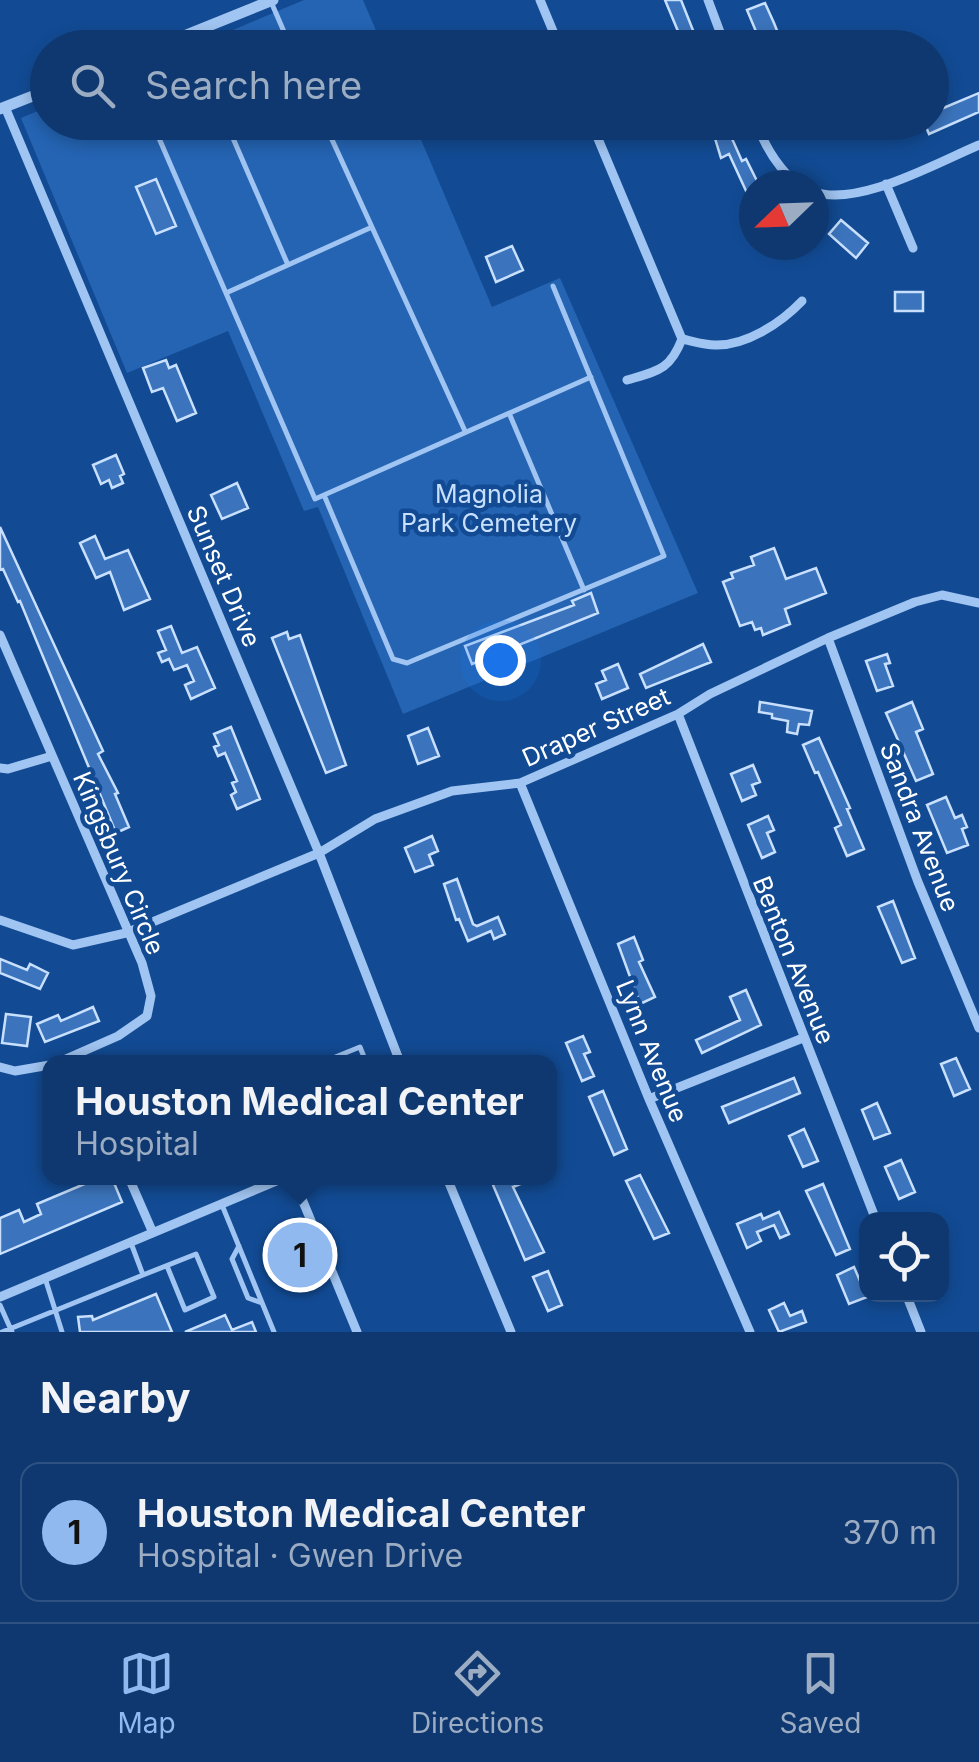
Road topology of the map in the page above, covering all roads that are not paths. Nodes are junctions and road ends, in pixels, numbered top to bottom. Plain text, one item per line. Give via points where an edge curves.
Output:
1 (272, 0) edge
2 (540, 0) edge
3 (708, 0) edge
4 (198, 30) edge
5 (284, 30) edge
6 (552, 30) edge
7 (719, 30) edge
8 (30, 97) edge
9 (2, 108) edge
10 (160, 140) edge
11 (234, 140) edge
12 (332, 140) edge
13 (599, 140) edge
14 (763, 140) edge
15 (979, 145) edge
16 (783, 170) edge
17 (886, 184) junction
18 (829, 195) edge
19 (372, 227) junction
20 (913, 248) dead end
21 (288, 265) junction
22 (553, 286) dead end
23 (226, 293) junction
24 (802, 301) dead end
25 (682, 339) junction
26 (591, 377) junction
27 (627, 380) dead end
28 (508, 412) junction
29 (466, 431) junction
30 (324, 495) junction
31 (584, 590) junction
32 (979, 603) edge
33 (0, 636) edge
34 (828, 638) junction
35 (678, 714) junction
36 (52, 756) junction
37 (0, 768) edge
38 (520, 783) junction
39 (320, 853) junction
40 (0, 920) edge
41 (126, 933) junction
42 (979, 1028) edge
43 (803, 1038) junction
44 (86, 1055) edge
45 (342, 1055) edge
46 (363, 1055) edge
47 (396, 1055) edge
48 (42, 1066) edge
49 (0, 1067) edge
50 (649, 1099) junction
51 (132, 1185) edge
52 (264, 1185) edge
53 (296, 1185) edge
54 (450, 1185) edge
55 (221, 1203) junction
56 (873, 1212) edge
57 (154, 1233) junction
58 (130, 1242) junction
59 (239, 1246) junction
60 (167, 1266) junction
61 (143, 1275) junction
62 (45, 1278) junction
63 (0, 1297) edge
64 (909, 1302) edge
65 (262, 1303) junction
66 (0, 1306) edge
67 (57, 1310) junction
68 (11, 1330) edge
69 (2, 1332) edge
70 (62, 1332) edge
71 (274, 1332) edge
72 (358, 1332) edge
73 (511, 1332) edge
74 (750, 1332) edge
75 (921, 1332) edge

1 - 4 street
1 - 5 lane
2 - 6 street
3 - 7 street
8 - 9 street
9 - 39 street, Sunset Drive
10 - 23 lane
11 - 21 lane
12 - 19 lane
13 - 25 street
14 - 16 street
15 - 17 street
17 - 18 street
17 - 20 street
19 - 21 lane
19 - 29 lane
21 - 23 lane
22 - 26 lane
23 - 30 lane via 316,500
24 - 25 street via 761,333 718,346
25 - 27 street via 674,359 660,370
26 - 28 lane
26 - 31 lane via 664,556
28 - 29 lane
28 - 31 lane
29 - 30 lane
30 - 31 lane via 399,662
32 - 34 street, Draper Street via 942,595
33 - 36 street, Kingsbury Circle
34 - 35 street, Draper Street
34 - 42 street, Sandra Avenue
35 - 38 street, Draper Street
35 - 43 street, Benton Avenue
36 - 37 street
36 - 41 street, Kingsbury Circle
38 - 39 street, Draper Street via 452,791 374,819
38 - 50 street, Lynn Avenue
39 - 41 street, Draper Street
39 - 47 street, Sunset Drive
40 - 41 street, Draper Street via 72,945
41 - 44 street, Kingsbury Circle via 151,996 147,1016
43 - 50 street
43 - 56 street, Benton Avenue
45 - 46 lane via 360,1048
48 - 49 street
50 - 74 street, Lynn Avenue
51 - 57 street
52 - 55 street
53 - 72 street
54 - 73 street
55 - 57 street
55 - 59 lane
57 - 58 street
58 - 61 lane
58 - 62 street
59 - 65 lane
59 - 65 lane via 232,1258 248,1298
60 - 60 lane via 196,1254 214,1298 185,1310
60 - 61 lane
61 - 67 lane
62 - 63 street
62 - 67 lane
64 - 75 street
65 - 71 lane
66 - 68 lane
67 - 68 lane
67 - 70 lane
68 - 69 lane

